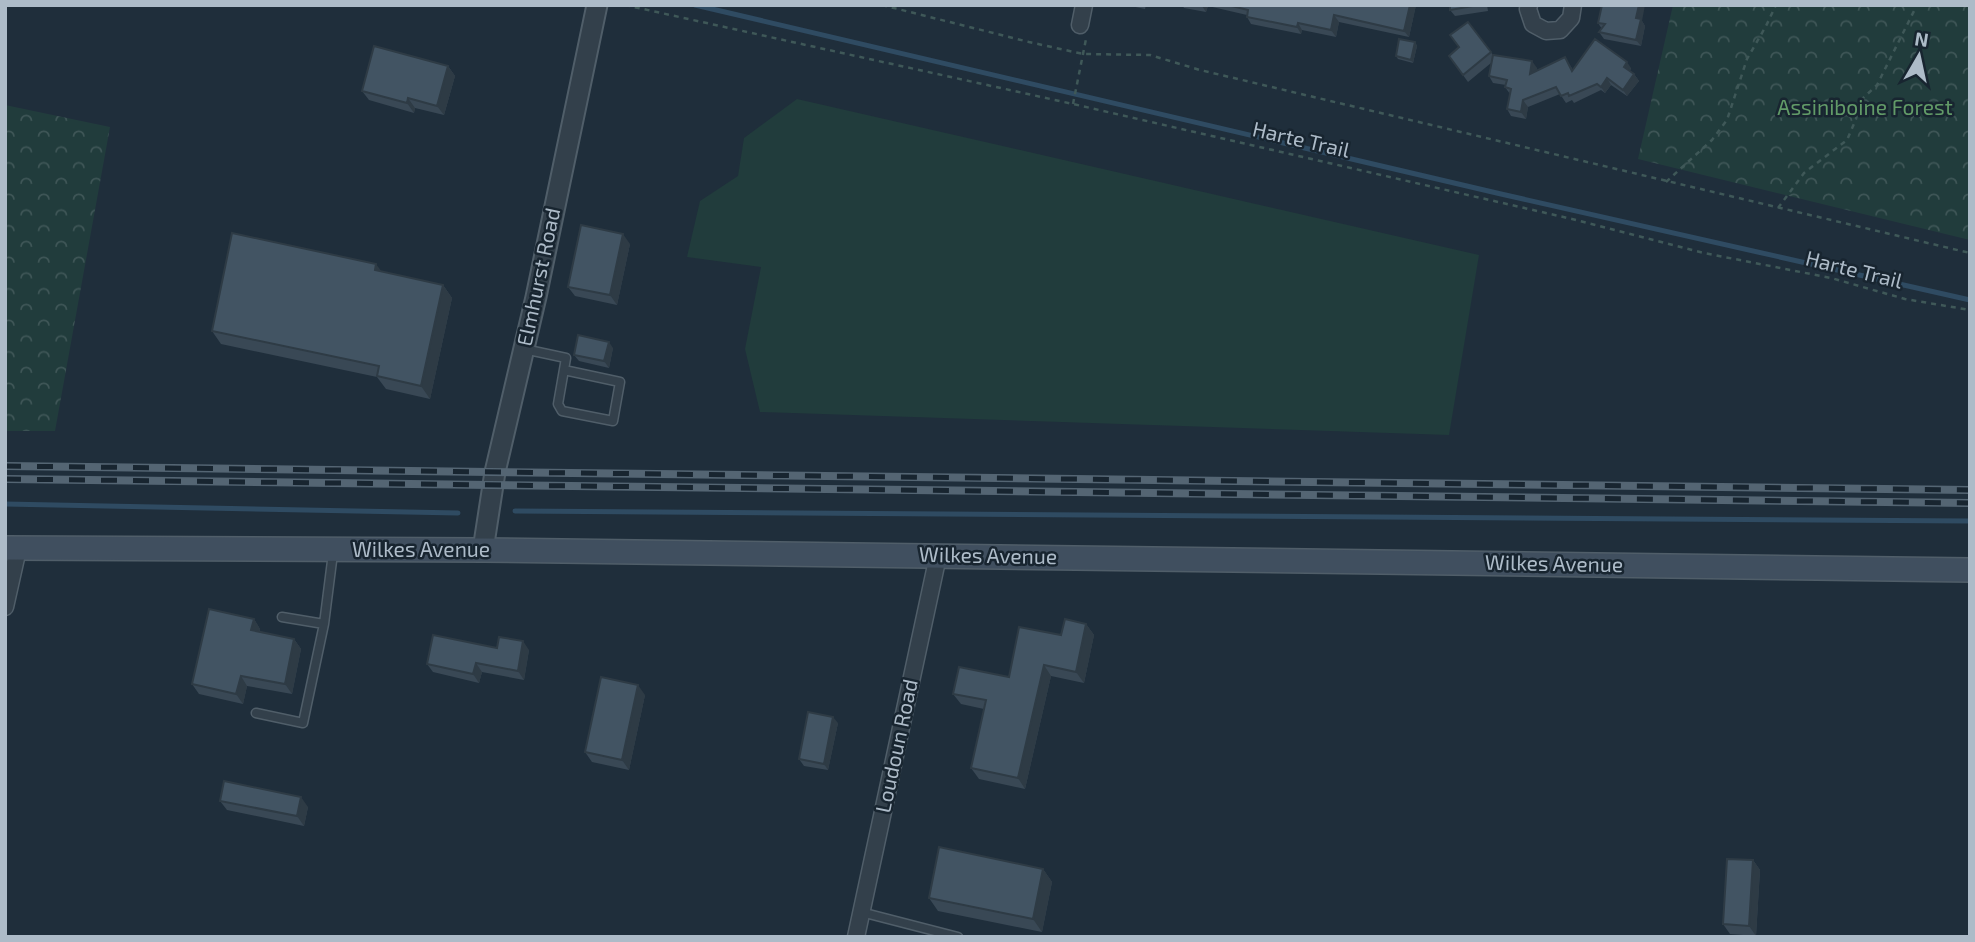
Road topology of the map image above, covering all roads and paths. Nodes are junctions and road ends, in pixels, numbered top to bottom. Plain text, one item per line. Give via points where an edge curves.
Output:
1 (597, 5) edge
2 (625, 5) edge
3 (882, 5) edge
4 (1084, 5) edge
5 (1529, 5) edge
6 (1573, 5) edge
7 (1776, 5) edge
8 (1917, 5) edge
9 (1080, 25) joint
10 (1083, 54) junction
11 (1073, 104) junction
12 (1666, 182) junction
13 (1778, 208) junction
14 (1970, 253) edge
15 (1970, 310) edge
16 (524, 349) junction
17 (564, 370) junction
18 (11, 549) edge
19 (334, 550) junction
20 (482, 550) junction
21 (939, 556) junction
22 (1970, 570) edge
23 (5, 607) edge
24 (282, 617) dead end
25 (324, 624) junction
26 (256, 713) dead end
27 (861, 912) junction
28 (856, 937) edge
29 (958, 937) edge

1 - 16 street, Elmhurst Road
2 - 11 path, Harte Trail
3 - 10 path
4 - 9 street
5 - 6 street via 1533,24 1546,31 1560,30 1571,18
7 - 12 path via 1747,59 1727,120
8 - 13 path via 1877,85 1860,101 1847,140 1804,173
9 - 10 path via 1088,28
10 - 11 path
10 - 12 path via 1150,55
11 - 15 path, Harte Trail via 1704,253
12 - 13 path
13 - 14 path
16 - 17 lane via 566,358
16 - 20 street, Elmhurst Road
17 - 17 lane via 558,404 562,411 613,421 620,382
18 - 19 main road, Wilkes Avenue
18 - 23 street
19 - 20 main road, Wilkes Avenue
19 - 25 lane
20 - 21 main road, Wilkes Avenue
21 - 22 main road, Wilkes Avenue
21 - 27 street, Loudoun Road
24 - 25 lane
25 - 26 lane via 303,723
27 - 28 street, Loudoun Road
27 - 29 lane

